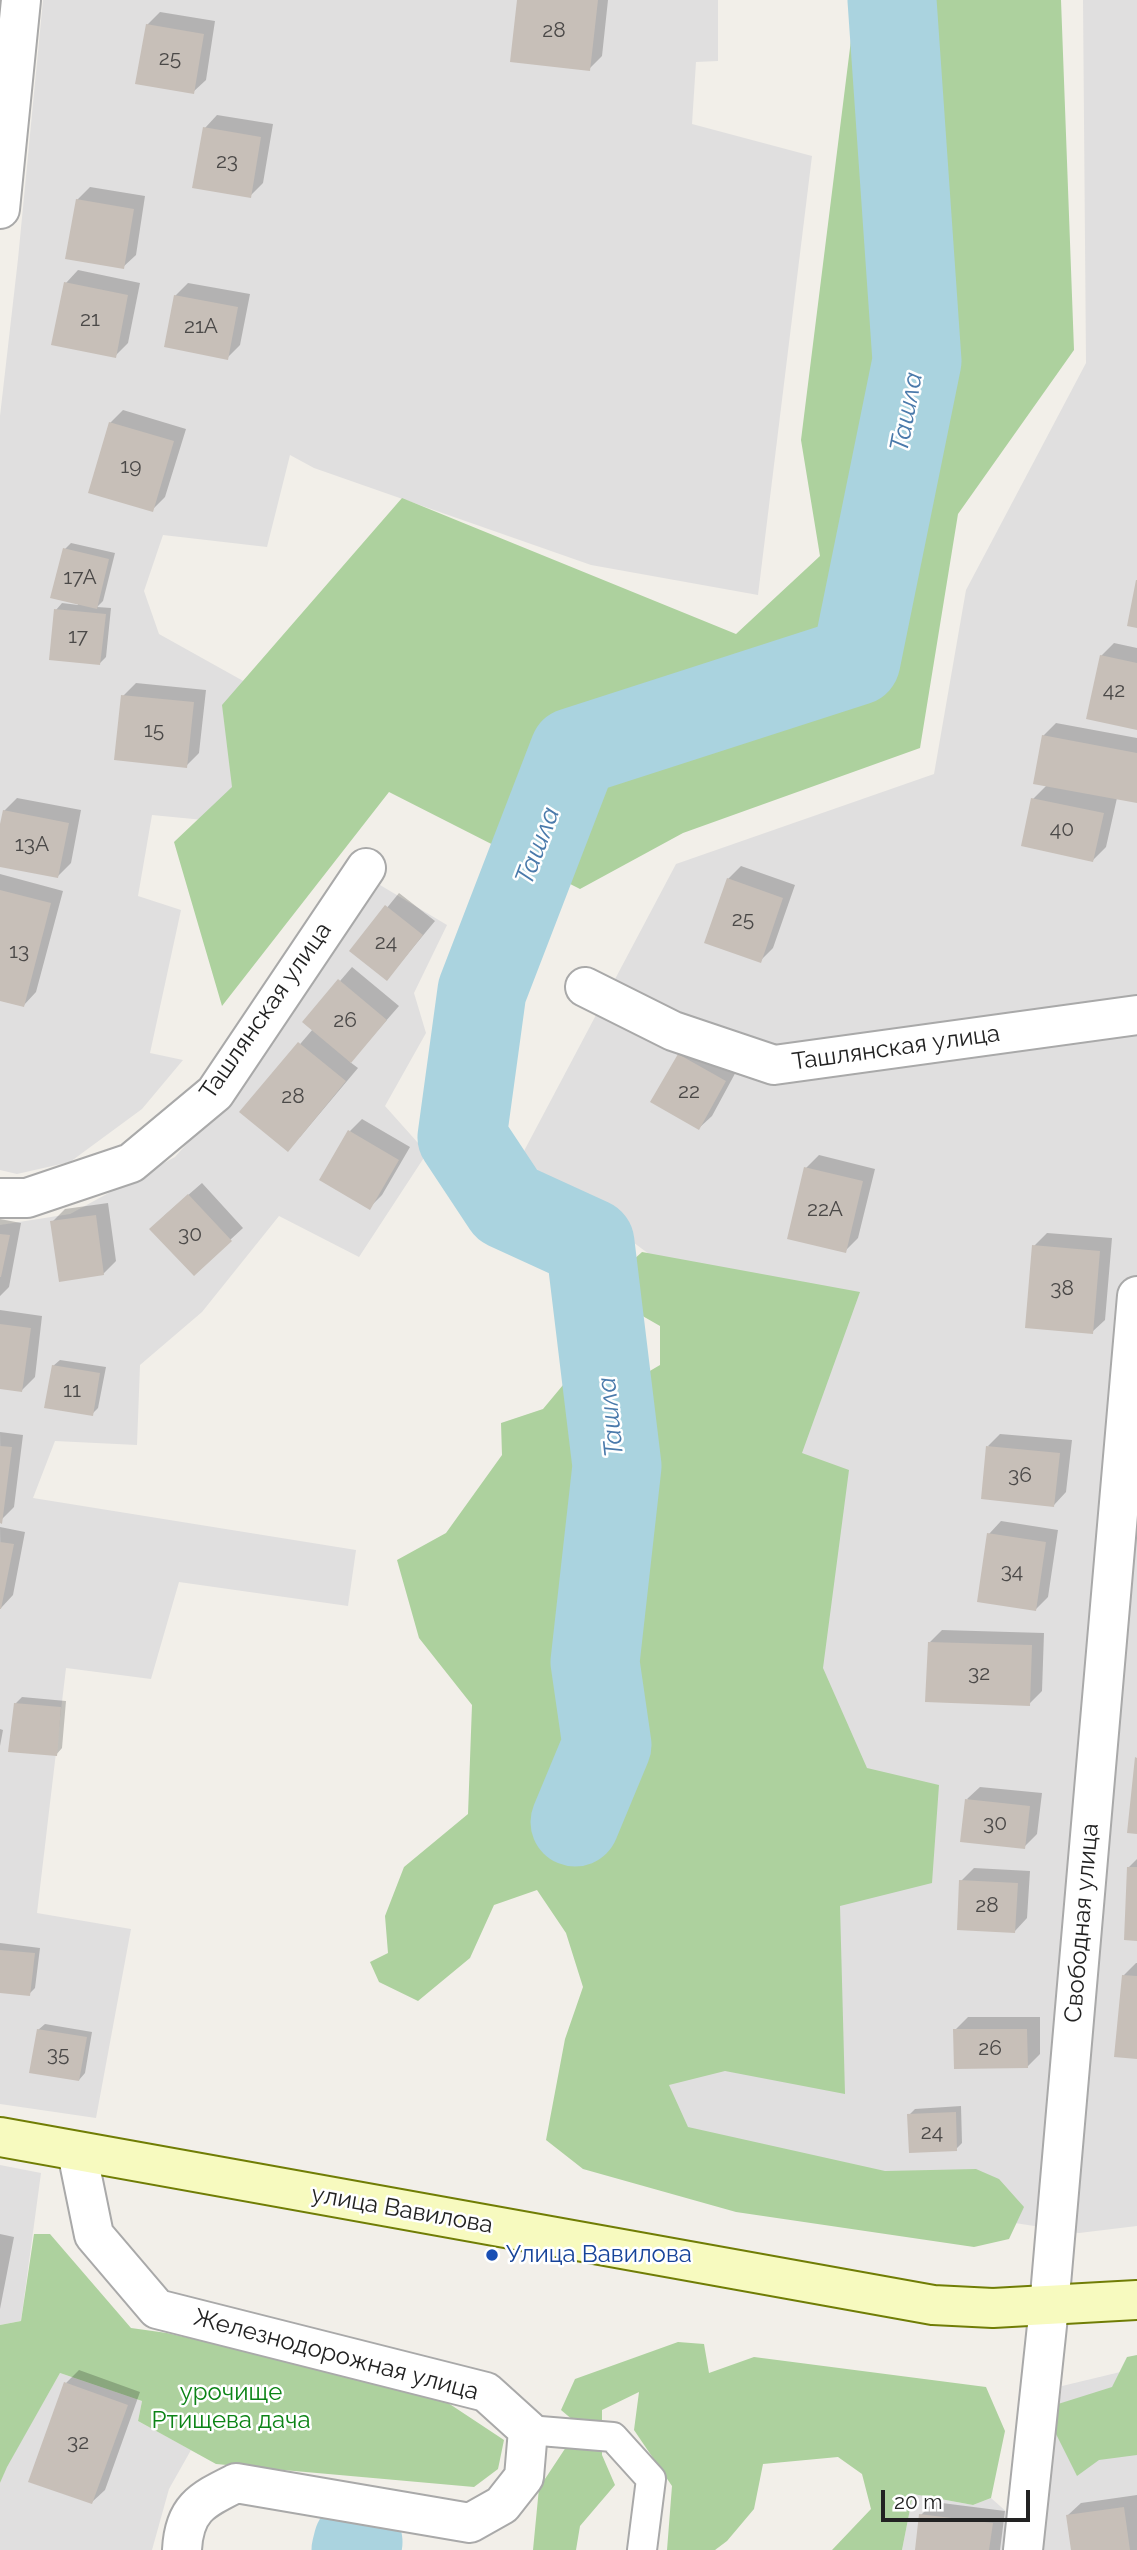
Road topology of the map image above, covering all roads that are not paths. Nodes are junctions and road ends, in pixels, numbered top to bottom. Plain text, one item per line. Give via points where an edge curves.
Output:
1 (21, 0) edge
2 (0, 209) edge
3 (366, 868) dead end
4 (585, 987) dead end
5 (1137, 1015) edge
6 (0, 1198) edge
7 (1137, 1296) edge
8 (0, 2137) edge
9 (76, 2152) junction
10 (1137, 2300) edge
11 (1049, 2307) junction
12 (528, 2430) junction
13 (182, 2550) edge
14 (642, 2550) edge
15 (1023, 2550) edge

1 - 2 street
3 - 6 street, Ташлянская улица via 215,1093 131,1163 27,1198
4 - 5 street, Ташлянская улица via 673,1031 774,1065
7 - 11 street, Свободная улица
8 - 9 main road, улица Вавилова
9 - 11 main road, улица Вавилова via 933,2305
9 - 12 street, Железнодорожная улица via 94,2235 157,2309 486,2392
10 - 11 main road, улица Вавилова
11 - 15 street, Свободная улица
12 - 13 street via 524,2477 502,2505 470,2524 236,2483 202,2500 183,2530
12 - 14 lane via 612,2437 651,2479

